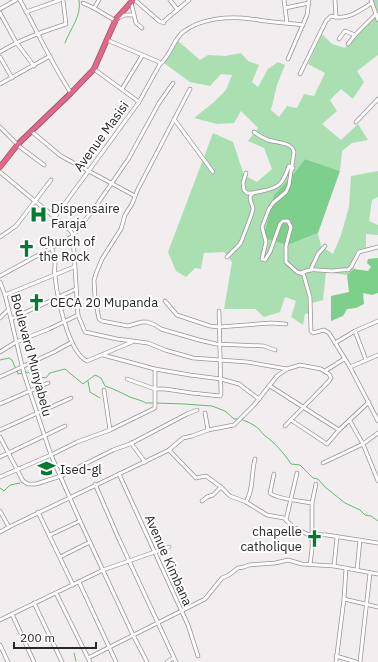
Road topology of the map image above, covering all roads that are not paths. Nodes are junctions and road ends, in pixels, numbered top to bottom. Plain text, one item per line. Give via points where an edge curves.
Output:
1 (16, 0) edge
2 (20, 0) edge
3 (60, 0) edge
4 (63, 0) edge
5 (99, 0) edge
6 (170, 0) edge
7 (189, 0) edge
8 (284, 0) edge
9 (335, 0) edge
10 (133, 1) edge
11 (309, 1) edge
12 (372, 1) edge
13 (83, 3) dead end
14 (94, 8) junction
15 (285, 8) junction
16 (177, 9) junction
17 (0, 10) edge
18 (26, 12) junction
19 (0, 13) edge
20 (376, 14) junction
21 (134, 15) junction
22 (336, 17) junction
23 (116, 20) junction
24 (378, 20) edge
25 (287, 23) junction
26 (303, 25) junction
27 (142, 28) dead end
28 (38, 33) junction
29 (355, 34) junction
30 (339, 38) dead end
31 (107, 40) junction
32 (16, 42) junction
33 (348, 44) dead end
34 (0, 52) edge
35 (50, 56) junction
36 (142, 56) junction
37 (0, 57) edge
38 (288, 60) dead end
39 (160, 64) junction
40 (34, 66) junction
41 (94, 69) junction
42 (300, 74) dead end
43 (12, 78) junction
44 (173, 83) dead end
45 (0, 84) edge
46 (122, 89) junction
47 (190, 89) dead end
48 (71, 93) junction
49 (378, 99) edge
50 (139, 102) junction
51 (174, 119) junction
52 (356, 122) dead end
53 (0, 127) edge
54 (31, 131) junction
55 (254, 132) dead end
56 (18, 144) junction
57 (44, 165) dead end
58 (0, 167) edge
59 (293, 168) junction
60 (0, 172) edge
61 (88, 172) junction
62 (213, 172) dead end
63 (246, 174) dead end
64 (51, 180) dead end
65 (111, 184) junction
66 (254, 193) junction
67 (135, 196) junction
68 (35, 200) junction
69 (55, 217) junction
70 (73, 236) junction
71 (0, 237) edge
72 (325, 246) dead end
73 (378, 247) edge
74 (52, 249) junction
75 (227, 257) dead end
76 (74, 267) junction
77 (311, 269) junction
78 (301, 273) junction
79 (54, 274) junction
80 (0, 276) edge
81 (0, 282) edge
82 (76, 289) junction
83 (5, 295) junction
84 (58, 298) junction
85 (165, 301) dead end
86 (9, 309) junction
87 (219, 311) dead end
88 (78, 315) junction
89 (0, 318) edge
90 (11, 318) junction
91 (64, 321) junction
92 (378, 321) edge
93 (286, 324) dead end
94 (219, 327) junction
95 (356, 331) junction
96 (134, 341) junction
97 (16, 342) junction
98 (72, 342) junction
99 (335, 343) junction
100 (219, 344) junction
101 (275, 350) dead end
102 (0, 352) edge
103 (102, 355) junction
104 (378, 355) edge
105 (344, 359) junction
106 (219, 360) junction
107 (366, 360) junction
108 (23, 366) junction
109 (350, 367) junction
110 (155, 369) junction
111 (287, 369) junction
112 (325, 371) junction
113 (0, 377) edge
114 (127, 379) dead end
115 (221, 379) junction
116 (48, 383) dead end
117 (270, 386) junction
118 (155, 389) junction
119 (104, 390) dead end
120 (29, 391) junction
121 (71, 398) dead end
122 (259, 399) junction
123 (369, 402) junction
124 (0, 404) edge
125 (304, 408) junction
126 (197, 410) dead end
127 (36, 412) junction
128 (205, 413) dead end
129 (291, 420) junction
130 (350, 421) junction
131 (378, 421) edge
132 (65, 426) dead end
133 (285, 426) dead end
134 (0, 430) edge
135 (110, 430) junction
136 (208, 430) junction
137 (339, 430) junction
138 (378, 433) edge
139 (44, 435) junction
140 (0, 437) edge
141 (131, 443) junction
142 (363, 444) junction
143 (169, 450) junction
144 (8, 452) junction
145 (51, 456) junction
146 (0, 457) edge
147 (255, 459) dead end
148 (145, 462) junction
149 (323, 463) dead end
150 (18, 470) junction
151 (297, 473) dead end
152 (119, 474) junction
153 (274, 474) dead end
154 (61, 476) junction
155 (0, 477) edge
156 (378, 480) edge
157 (95, 484) junction
158 (316, 484) dead end
159 (221, 487) junction
160 (70, 497) junction
161 (292, 499) junction
162 (202, 501) dead end
163 (246, 502) junction
164 (312, 503) junction
165 (0, 511) edge
166 (38, 512) junction
167 (2, 518) edge
168 (286, 520) junction
169 (80, 521) junction
170 (9, 527) junction
171 (0, 532) edge
172 (50, 535) junction
173 (312, 535) junction
174 (337, 537) junction
175 (360, 540) junction
176 (90, 542) junction
177 (378, 543) edge
178 (169, 547) dead end
179 (154, 552) junction
180 (60, 557) junction
181 (129, 560) junction
182 (310, 565) junction
183 (334, 566) junction
184 (346, 568) junction
185 (103, 570) junction
186 (357, 570) junction
187 (370, 573) junction
188 (378, 574) edge
189 (79, 582) junction
190 (73, 585) junction
191 (56, 593) junction
192 (344, 599) junction
193 (34, 604) junction
194 (367, 605) junction
195 (378, 607) edge
196 (181, 611) junction
197 (12, 614) junction
198 (0, 620) edge
199 (158, 622) junction
200 (133, 635) junction
201 (0, 645) edge
202 (108, 647) junction
203 (198, 656) dead end
204 (336, 656) junction
205 (88, 658) junction
206 (173, 658) junction
207 (8, 662) edge
208 (34, 662) edge
209 (62, 662) edge
210 (90, 662) edge
211 (116, 662) edge
212 (147, 662) edge
213 (167, 662) edge
214 (176, 662) edge
215 (336, 662) edge
216 (356, 662) edge
217 (360, 662) edge

1 - 17 street
2 - 18 street
3 - 18 street
4 - 28 street via 66,24
5 - 14 street
6 - 16 street
7 - 16 street
8 - 15 street
9 - 22 street
10 - 16 street via 164,23
10 - 21 street
10 - 23 highway
11 - 15 street
11 - 26 street
12 - 20 street
12 - 22 street via 353,15
13 - 14 street
14 - 23 street
15 - 25 street
18 - 28 street
19 - 32 street
20 - 24 street
20 - 29 street
21 - 23 street via 126,15
21 - 27 street via 136,23
22 - 42 street via 331,16 326,21
23 - 31 highway
25 - 26 street, Avenue Masisi
25 - 39 street, Avenue Masisi via 238,18 201,22 181,34
26 - 38 street
28 - 32 street
28 - 35 street
29 - 30 street via 345,31
29 - 33 street
31 - 36 street
31 - 41 highway
32 - 34 street
32 - 40 street
35 - 40 street
35 - 48 street
36 - 39 street
36 - 46 street
37 - 43 street
39 - 50 street, Avenue Masisi
40 - 43 street
41 - 46 street
41 - 48 highway
43 - 45 street
44 - 65 street
46 - 50 street
47 - 51 street
48 - 54 highway
49 - 52 street
50 - 61 street, Avenue Masisi
51 - 62 street
51 - 67 street
53 - 56 street
54 - 56 highway
54 - 61 street via 60,156
55 - 59 street via 270,141 290,146 294,152
56 - 57 street
56 - 58 highway
59 - 66 street via 289,166 286,178 280,184 269,190
59 - 78 street via 286,192 269,208 262,227 266,242 262,259 264,260 270,252 280,224 288,221 291,227 286,246 286,262
60 - 68 street
61 - 65 street
61 - 69 street, Avenue Masisi
63 - 66 street via 244,190 247,193
64 - 68 street
65 - 67 street
65 - 70 street
66 - 75 street via 250,200 253,208 242,240
67 - 100 street via 121,229 102,259 94,280 99,319 128,326 147,322 161,329
68 - 69 street
68 - 71 street via 16,226
69 - 70 street via 71,230
70 - 74 street
70 - 76 street
72 - 77 street
73 - 77 street via 359,252 348,270
74 - 79 street
74 - 80 street
76 - 79 street
76 - 82 street
77 - 78 street
78 - 99 street via 310,297 311,331 327,331
79 - 83 street
79 - 84 street
81 - 83 street, Boulevard Munyabelu
82 - 84 street
82 - 88 street
83 - 86 street, Boulevard Munyabelu
84 - 90 street
84 - 91 street
85 - 94 street via 177,315
86 - 89 street
86 - 90 street, Boulevard Munyabelu
87 - 94 street
88 - 91 street
88 - 96 street via 85,332
90 - 97 street, Boulevard Munyabelu
91 - 97 street
91 - 98 street
92 - 95 street
93 - 94 street
94 - 100 street
95 - 99 street
95 - 107 street
96 - 103 street
96 - 106 street via 193,358
97 - 102 street
97 - 108 street, Boulevard Munyabelu
98 - 103 street via 87,361
98 - 108 street
99 - 105 street
100 - 101 street via 264,346
100 - 106 street
103 - 110 street
104 - 107 street
105 - 109 street
105 - 112 street
106 - 111 street
106 - 115 street
107 - 109 street
108 - 113 street
108 - 120 street, Boulevard Munyabelu
109 - 123 street
110 - 115 street
110 - 118 street
111 - 112 street via 300,366
111 - 117 street via 277,376
112 - 125 street via 331,378
114 - 118 street
115 - 118 street via 219,396
115 - 122 street via 239,384
116 - 120 street
117 - 122 street
117 - 125 street
118 - 135 street via 155,408
119 - 135 street
120 - 124 street
120 - 127 street, Boulevard Munyabelu
121 - 127 street
122 - 136 street via 234,426
123 - 130 street
123 - 131 street
125 - 129 street
125 - 137 street
126 - 141 street
127 - 134 street
127 - 139 street, Boulevard Munyabelu
128 - 136 street
129 - 133 street
129 - 137 street via 327,444
130 - 137 street
130 - 142 street
132 - 139 street
135 - 145 street via 77,442
136 - 143 street via 181,439
138 - 142 street
139 - 144 street
139 - 145 street, Boulevard Munyabelu
140 - 144 street
141 - 148 street
141 - 154 street
142 - 149 street
142 - 156 street
143 - 148 street
143 - 159 street via 194,476 206,476
144 - 146 street
144 - 150 street
145 - 150 street
145 - 154 street, Boulevard Munyabelu
147 - 163 street via 251,492
148 - 152 street
150 - 154 street via 28,484
150 - 155 street
151 - 161 street
152 - 157 street
152 - 179 street, Avenue Kimbana
153 - 161 street via 271,495
154 - 160 street, Boulevard Munyabelu
157 - 160 street
157 - 181 street
158 - 164 street
159 - 162 street
159 - 163 street via 230,496
160 - 166 street
160 - 169 street, Boulevard Munyabelu
161 - 164 street
161 - 168 street
163 - 168 street via 268,515
164 - 173 street
165 - 167 street
166 - 170 street
166 - 172 street
167 - 170 street
168 - 173 street via 297,529
169 - 172 street
169 - 176 street, Boulevard Munyabelu
170 - 171 street
172 - 180 street
173 - 174 street
173 - 182 street
174 - 175 street
174 - 183 street
175 - 177 street
175 - 186 street
176 - 180 street
176 - 185 street, Boulevard Munyabelu
178 - 179 street
179 - 181 street
179 - 196 street, Avenue Kimbana
180 - 190 street
181 - 185 street
181 - 199 street
182 - 183 street
182 - 196 street via 288,560 238,568 222,578 205,599
183 - 184 street
184 - 186 street
184 - 192 street
185 - 189 street
185 - 200 street, Boulevard Munyabelu
186 - 187 street
187 - 188 street
187 - 194 street
189 - 190 street
189 - 202 street
190 - 191 street
191 - 193 street
191 - 205 street
192 - 194 street
192 - 204 street
193 - 197 street
193 - 209 street
194 - 195 street
194 - 217 street
196 - 199 street
196 - 203 street, Avenue Kimbana
197 - 198 street
197 - 208 street
199 - 200 street
199 - 206 street
200 - 202 street
200 - 212 street, Boulevard Munyabelu
201 - 207 street
202 - 205 street
202 - 211 street
204 - 215 street
204 - 216 street
205 - 210 street
206 - 213 street
206 - 214 street

